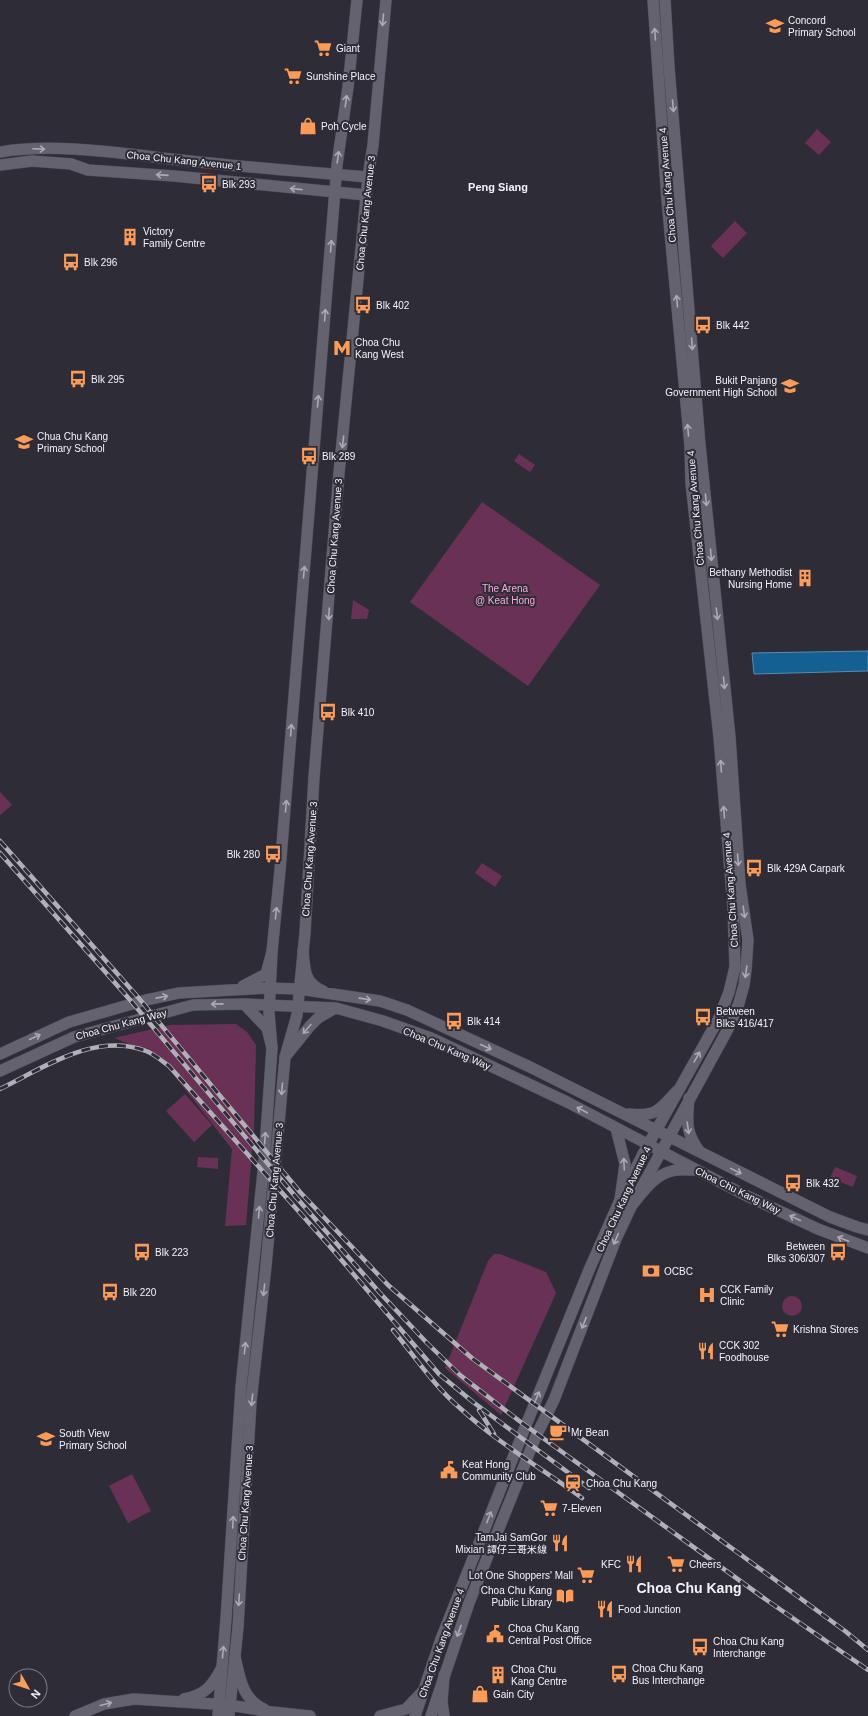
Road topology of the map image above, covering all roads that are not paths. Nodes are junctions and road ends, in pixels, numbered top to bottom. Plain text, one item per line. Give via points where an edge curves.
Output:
1 (357, 0) edge
2 (386, 0) edge
3 (653, 0) edge
4 (665, 0) edge
5 (0, 152) edge
6 (0, 165) edge
7 (336, 174) junction
8 (368, 177) junction
9 (334, 192) junction
10 (366, 195) junction
11 (303, 950) junction
12 (272, 952) junction
13 (239, 988) junction
14 (271, 988) junction
15 (299, 989) junction
16 (327, 993) junction
17 (244, 1004) junction
18 (270, 1006) junction
19 (297, 1007) junction
20 (336, 1008) junction
21 (272, 1048) junction
22 (0, 1054) edge
23 (285, 1057) junction
24 (0, 1071) edge
25 (677, 1091) junction
26 (689, 1098) junction
27 (622, 1113) junction
28 (616, 1128) junction
29 (655, 1130) junction
30 (670, 1137) junction
31 (648, 1144) junction
32 (662, 1151) junction
33 (701, 1154) junction
34 (695, 1170) junction
35 (620, 1200) junction
36 (632, 1205) junction
37 (868, 1230) edge
38 (868, 1248) edge
39 (235, 1657) junction
40 (222, 1669) junction
41 (444, 1675) junction
42 (424, 1690) junction
43 (173, 1701) junction
44 (218, 1704) junction
45 (229, 1711) edge
46 (272, 1712) junction
47 (74, 1716) edge
48 (218, 1716) edge
49 (310, 1716) edge
50 (380, 1716) edge
51 (415, 1716) edge
52 (431, 1716) edge
53 (444, 1716) edge

7 -> 1 street, Choa Chu Kang Avenue 3
2 -> 8 street, Choa Chu Kang Avenue 3
25 -> 3 street, Choa Chu Kang Avenue 4 via 719,1018 735,967 735,944 719,737 691,483
4 -> 26 street, Choa Chu Kang Avenue 4 via 699,433 728,720 740,884 748,940 746,970 738,1003 715,1053
5 -> 7 street, Choa Chu Kang Avenue 1 via 21,148 90,150
9 -> 6 street, Choa Chu Kang Avenue 1 via 88,170 71,164 32,161
7 - 8 street, Choa Chu Kang Avenue 1
7 - 9 street, Choa Chu Kang Avenue 3
8 - 10 street, Choa Chu Kang Avenue 3
9 - 10 street, Choa Chu Kang Avenue 1
12 -> 9 street, Choa Chu Kang Avenue 3
10 -> 11 street, Choa Chu Kang Avenue 3 via 339,473 314,777
11 - 15 street, Choa Chu Kang Avenue 3
11 - 16 street via 305,975 314,987
12 - 13 street via 266,974
12 - 14 street, Choa Chu Kang Avenue 3
13 - 14 street, Choa Chu Kang Way
22 -> 13 street, Choa Chu Kang Way via 68,1022 146,1000
14 - 15 street, Choa Chu Kang Way
14 - 18 street, Choa Chu Kang Avenue 3
15 - 16 street, Choa Chu Kang Way
15 - 19 street, Choa Chu Kang Avenue 3
16 -> 27 street, Choa Chu Kang Way via 380,1001 406,1010
17 - 18 street, Choa Chu Kang Way
17 - 21 street via 267,1028
17 -> 24 street, Choa Chu Kang Way via 193,1004 142,1018 74,1037
18 - 19 street, Choa Chu Kang Way
18 - 21 street, Choa Chu Kang Avenue 3
19 - 20 street, Choa Chu Kang Way
19 - 23 street, Choa Chu Kang Avenue 3
20 -> 23 street via 318,1018
28 -> 20 street, Choa Chu Kang Way via 431,1038
40 -> 21 street, Choa Chu Kang Avenue 3 via 241,1387 257,1235
23 -> 39 street, Choa Chu Kang Avenue 3 via 251,1402
25 - 27 street via 659,1111 650,1115
25 - 29 street, Choa Chu Kang Avenue 4
26 - 30 street, Choa Chu Kang Avenue 4
26 -> 33 street via 688,1131 691,1141
27 - 29 street, Choa Chu Kang Way
28 - 31 street, Choa Chu Kang Way
35 -> 28 street via 625,1164
29 - 30 street, Choa Chu Kang Way
29 - 31 street, Choa Chu Kang Avenue 4
30 - 32 street, Choa Chu Kang Avenue 4
30 - 33 street, Choa Chu Kang Way
31 - 32 street, Choa Chu Kang Way
31 - 35 street, Choa Chu Kang Avenue 4
32 - 34 street, Choa Chu Kang Way
32 - 36 street, Choa Chu Kang Avenue 4
33 -> 37 street, Choa Chu Kang Way via 830,1217
34 - 36 street via 666,1173 653,1181
38 -> 34 street, Choa Chu Kang Way via 818,1229
42 -> 35 street, Choa Chu Kang Avenue 4 via 441,1639 524,1430
36 -> 41 street, Choa Chu Kang Avenue 4 via 469,1603
39 - 45 street, Choa Chu Kang Avenue 3
39 - 46 street via 246,1693 255,1705
40 - 43 street via 208,1689 195,1697
40 - 44 street, Choa Chu Kang Avenue 3
41 - 52 street, Choa Chu Kang Avenue 4
41 - 53 street
42 - 50 street via 406,1709
42 - 51 street, Choa Chu Kang Avenue 4
43 - 44 street
47 -> 43 street via 104,1704 134,1699
44 - 45 street
44 - 48 street, Choa Chu Kang Avenue 3
45 - 46 street
46 - 49 street

